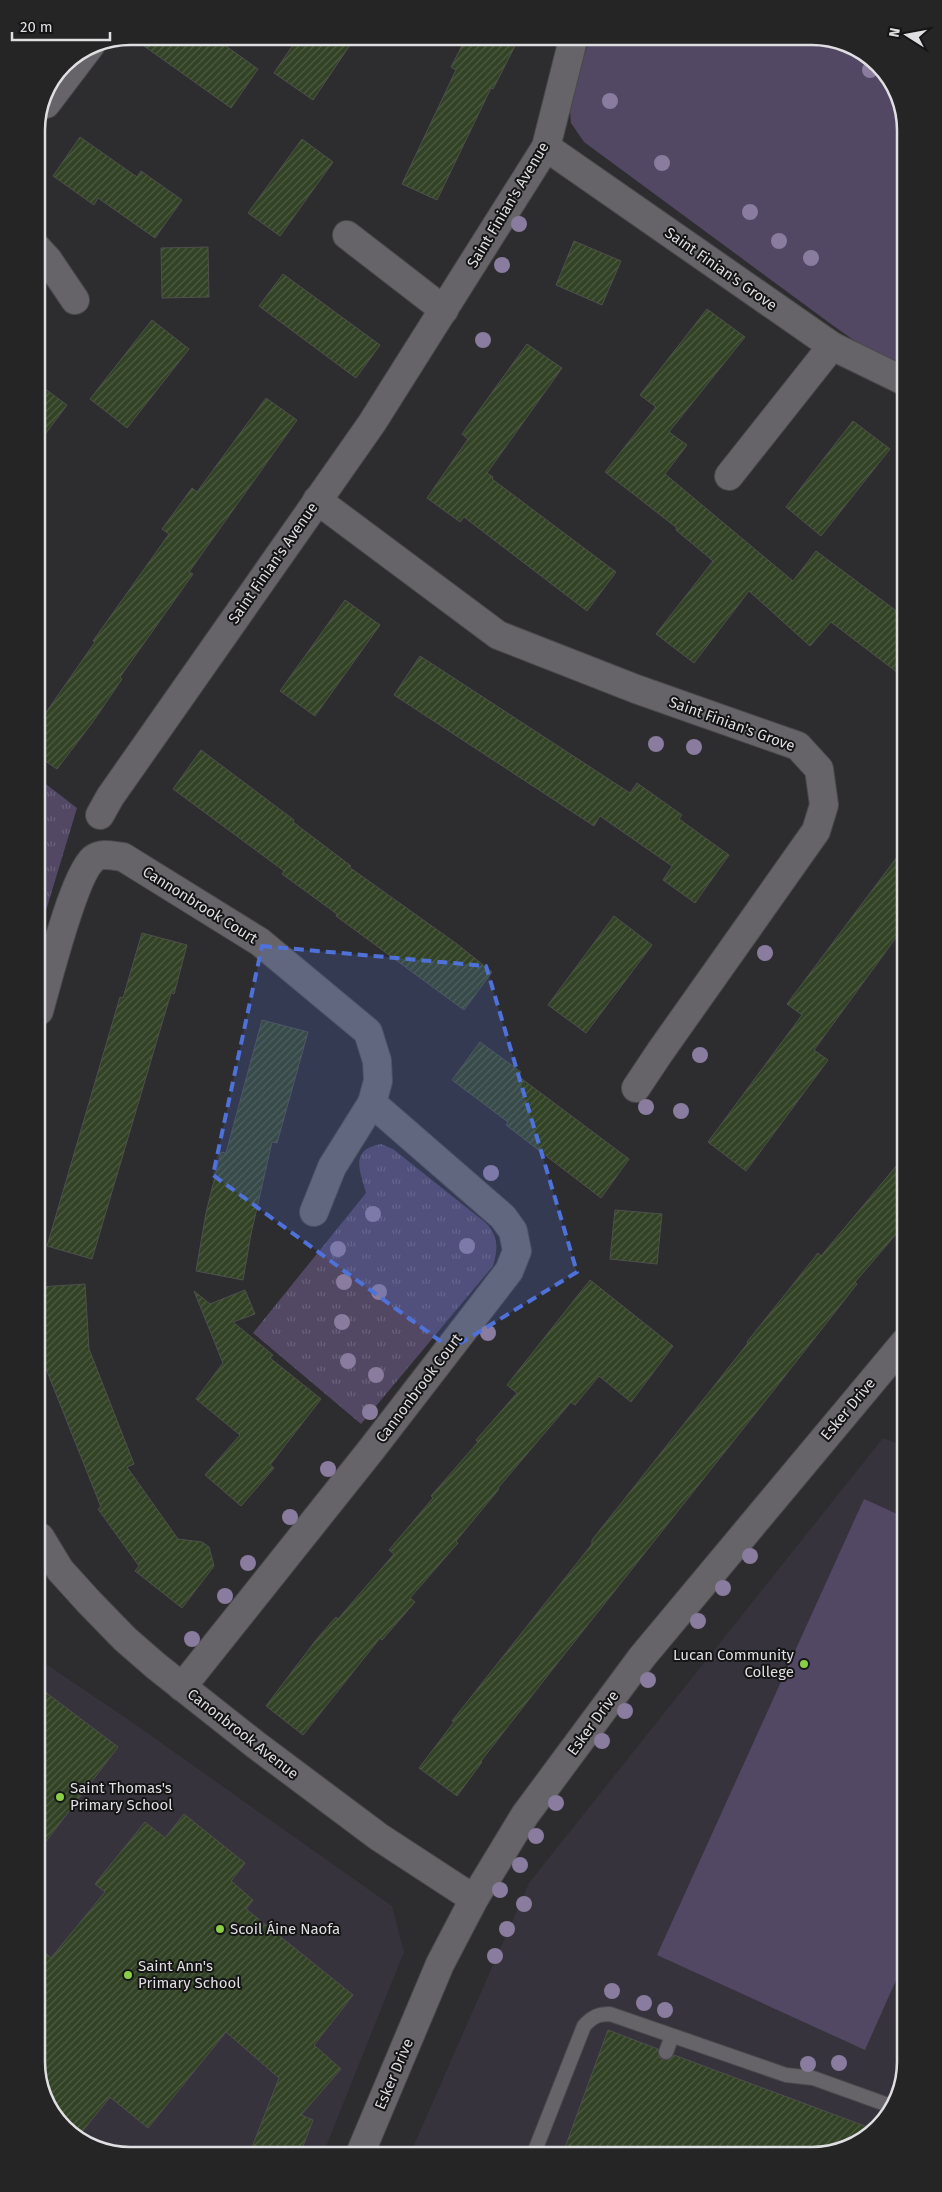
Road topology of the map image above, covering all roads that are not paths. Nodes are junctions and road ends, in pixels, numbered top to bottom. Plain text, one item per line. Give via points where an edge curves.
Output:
1 (572, 45) edge
2 (76, 65) edge
3 (54, 94) edge
4 (546, 147) junction
5 (347, 235) dead end
6 (45, 257) edge
7 (75, 300) dead end
8 (444, 310) junction
9 (832, 346) junction
10 (897, 378) edge
11 (729, 476) dead end
12 (317, 500) junction
13 (100, 815) dead end
14 (45, 988) edge
15 (636, 1088) dead end
16 (372, 1104) junction
17 (314, 1212) dead end
18 (897, 1351) edge
19 (45, 1545) edge
20 (182, 1687) junction
21 (474, 1899) junction
22 (672, 2036) junction
23 (666, 2052) dead end
24 (885, 2104) edge
25 (363, 2147) edge
26 (536, 2147) edge

1 - 4 street, Saint Finian's Avenue
2 - 3 street
4 - 8 street, Saint Finian's Avenue
4 - 9 street, Saint Finian's Grove
5 - 8 street
6 - 7 street
8 - 12 street, Saint Finian's Avenue via 372,423
9 - 10 street, Saint Finian's Grove
9 - 11 street
12 - 13 street, Saint Finian's Avenue
12 - 15 street, Saint Finian's Grove via 498,636 798,746 819,770 824,805 816,831
14 - 16 street, Cannonbrook Court via 85,869 100,855 123,858 260,942 368,1032 377,1061 378,1081
16 - 17 street, Cannonbrook Court via 332,1167
16 - 20 street, Cannonbrook Court via 493,1207 513,1231 518,1251 504,1277 371,1450
18 - 21 street, Esker Drive via 642,1657 525,1815
19 - 20 street, Canonbrook Avenue via 60,1570 89,1602 125,1639
20 - 21 street, Canonbrook Avenue via 372,1831
21 - 25 street, Esker Drive via 440,1964
22 - 23 lane
22 - 24 lane via 786,2076 813,2078
22 - 26 lane via 610,2014 591,2018 584,2026

